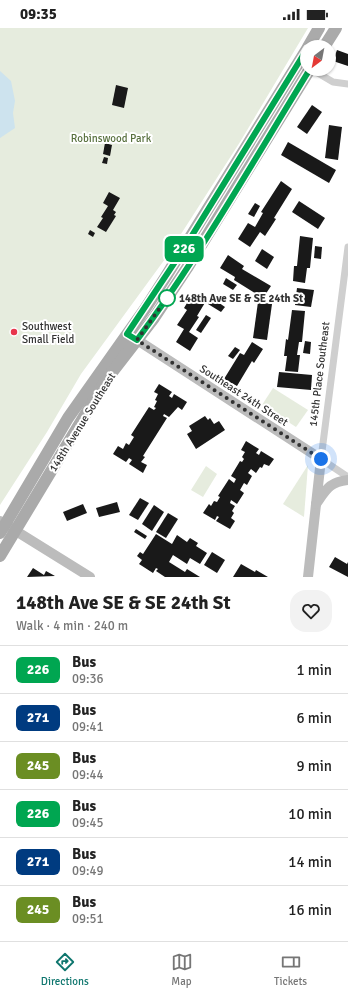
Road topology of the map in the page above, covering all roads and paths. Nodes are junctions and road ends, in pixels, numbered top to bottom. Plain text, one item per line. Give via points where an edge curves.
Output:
1 (319, 28) edge
2 (336, 28) edge
3 (312, 40) edge
4 (328, 40) edge
5 (302, 76) edge
6 (323, 76) edge
7 (348, 84) edge
8 (348, 247) edge
9 (346, 272) edge
10 (132, 337) junction
11 (321, 459) junction
12 (348, 477) edge
13 (348, 480) edge
14 (315, 506) junction
15 (5, 527) edge
16 (0, 556) edge
17 (90, 577) edge
18 (308, 577) edge

1 - 3 main road, 148th Avenue Southeast
2 - 4 main road
5 - 10 main road, 148th Avenue Southeast via 187,268
6 - 7 street via 333,82
8 - 9 street, 145th Place Southeast
9 - 11 street, 145th Place Southeast
10 - 11 street, Southeast 24th Street
10 - 15 main road, 148th Avenue Southeast via 106,380
11 - 12 street, Southeast 24th Street
11 - 14 street, 145th Place Southeast
13 - 14 street via 332,484
14 - 18 street, 145th Place Southeast
15 - 16 main road, 148th Avenue Southeast
15 - 17 street

